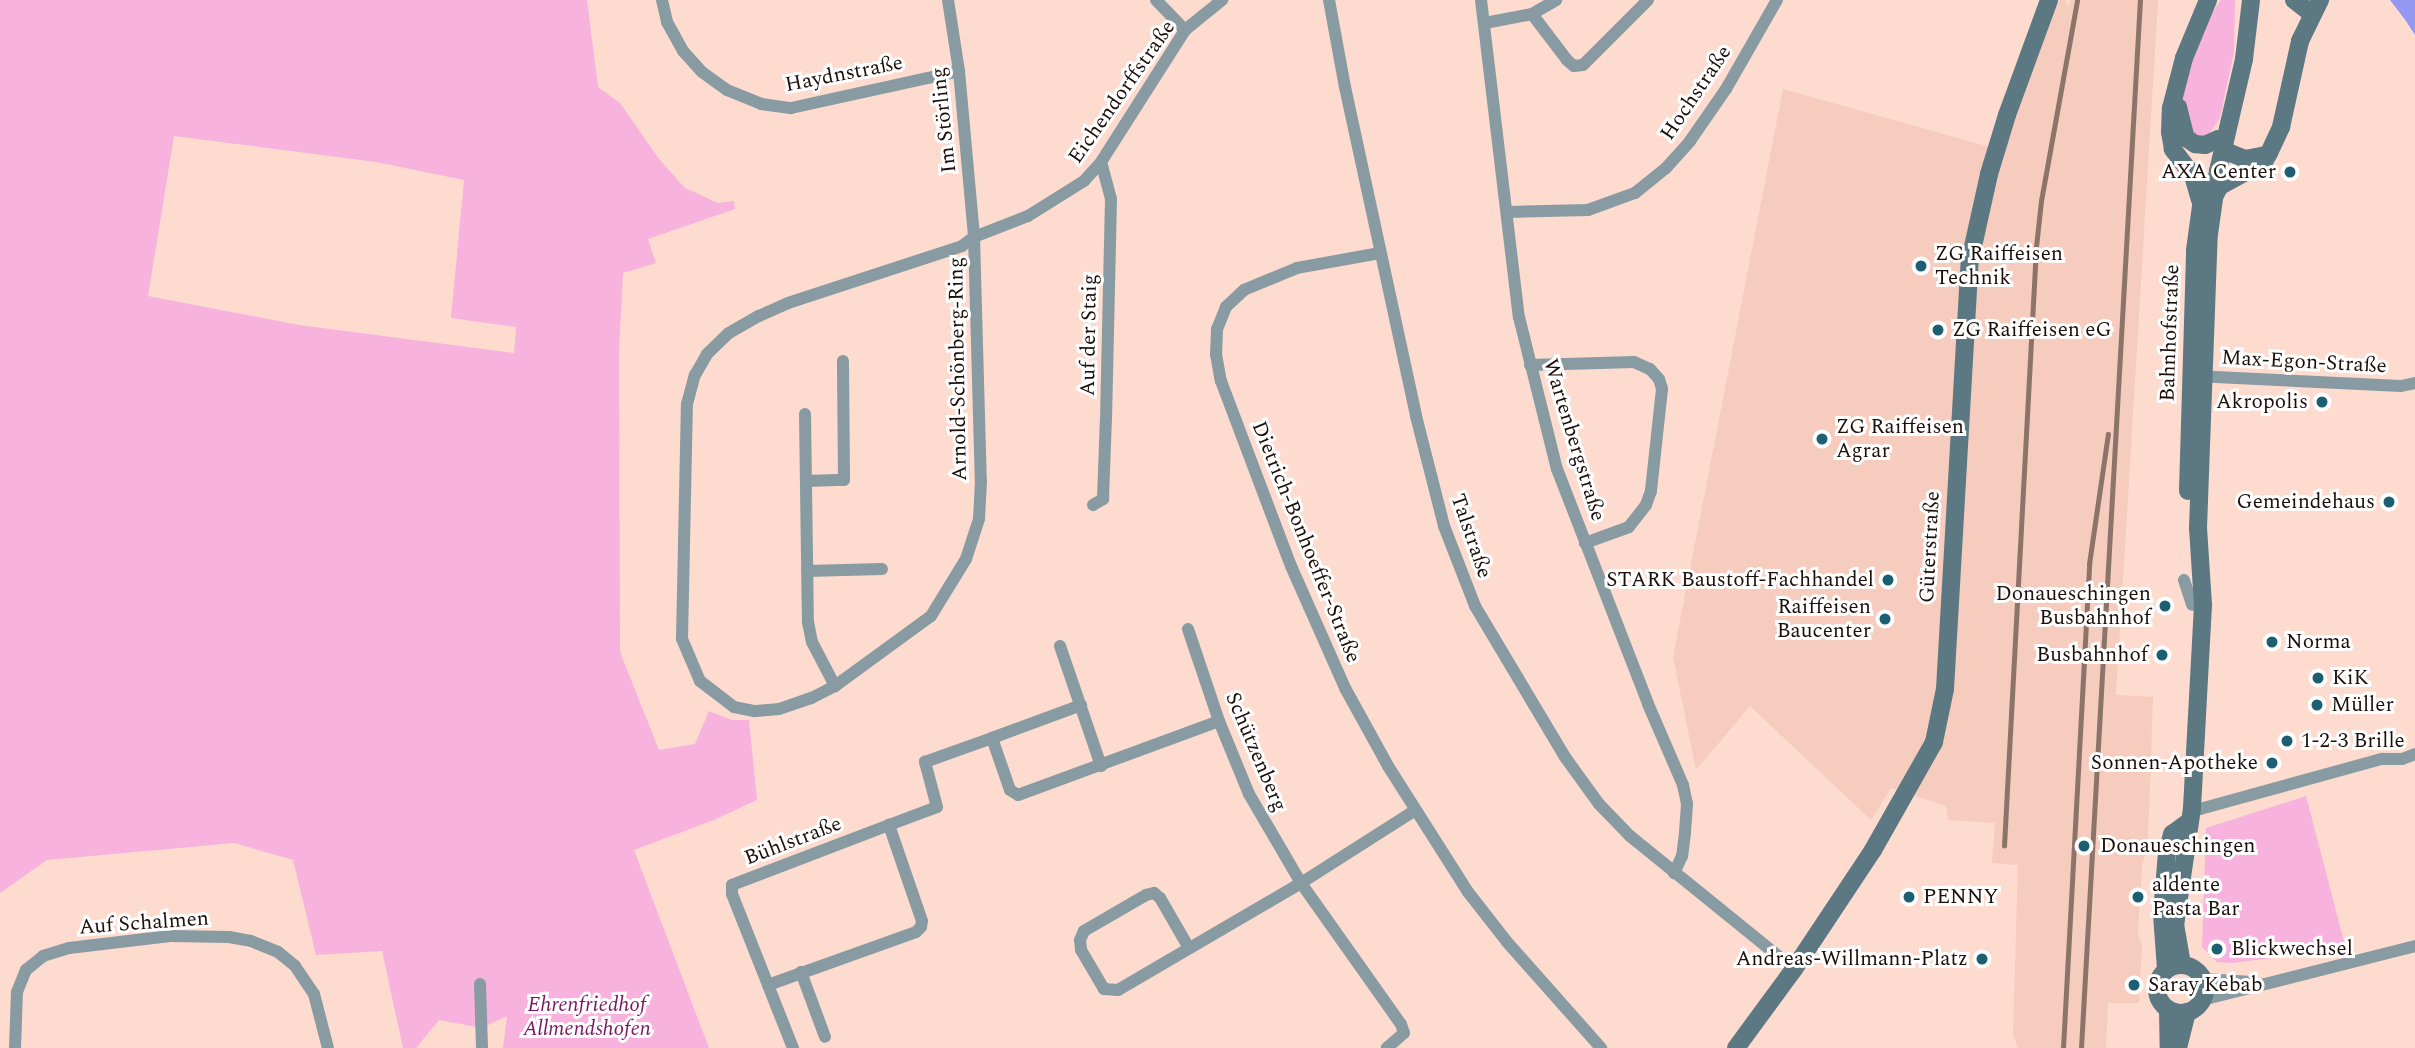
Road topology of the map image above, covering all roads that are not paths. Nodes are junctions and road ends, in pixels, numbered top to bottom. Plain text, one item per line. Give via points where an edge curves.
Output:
1 (662, 0) edge
2 (948, 0) edge
3 (1156, 0) edge
4 (1222, 0) edge
5 (1329, 0) edge
6 (1481, 0) edge
7 (1556, 0) edge
8 (1648, 0) edge
9 (1777, 0) edge
10 (2208, 0) edge
11 (2251, 0) edge
12 (2294, 0) edge
13 (2044, 2) edge
14 (2316, 7) edge
15 (1532, 14) junction
16 (1485, 23) junction
17 (1185, 30) junction
18 (959, 71) junction
19 (2178, 82) junction
20 (2220, 145) junction
21 (2269, 153) junction
22 (1101, 162) junction
23 (2207, 201) junction
24 (1508, 212) junction
25 (974, 237) junction
26 (1380, 253) junction
27 (843, 360) dead end
28 (1531, 365) junction
29 (2198, 376) junction
30 (2415, 383) edge
31 (805, 414) dead end
32 (806, 481) junction
33 (1093, 505) dead end
34 (1585, 543) junction
35 (882, 569) dead end
36 (807, 571) junction
37 (2184, 580) dead end
38 (2192, 605) dead end
39 (1188, 629) dead end
40 (1060, 646) dead end
41 (835, 686) junction
42 (1081, 705) junction
43 (1219, 722) junction
44 (992, 738) junction
45 (2415, 754) edge
46 (1101, 766) junction
47 (1414, 811) junction
48 (2191, 814) junction
49 (889, 825) junction
50 (1674, 873) junction
51 (1301, 883) junction
52 (2415, 946) edge
53 (1189, 948) junction
54 (2174, 967) junction
55 (1794, 970) junction
56 (801, 972) junction
57 (2203, 979) junction
58 (2262, 983) junction
59 (480, 984) dead end
60 (768, 985) junction
61 (2202, 1000) junction
62 (2168, 1009) junction
63 (2187, 1012) junction
64 (825, 1037) dead end
65 (15, 1048) edge
66 (328, 1048) edge
67 (482, 1048) edge
68 (793, 1048) edge
69 (1387, 1048) edge
70 (1601, 1048) edge
71 (1736, 1048) edge
72 (2169, 1048) edge
73 (2178, 1048) edge

1 - 18 street, Haydnstraße via 672,32 702,72 727,90 761,104 790,108
2 - 18 street, Im Störling
3 - 17 street
4 - 17 street, Eichendorffstraße
5 - 26 street, Talstraße
6 - 16 street, Wartenbergstraße
7 - 15 street
8 - 15 street via 1583,65 1574,66 1567,60
9 - 24 street, Hochstraße via 1690,141 1635,193 1588,210
10 - 19 main road via 2183,58
11 - 20 main road, Bahnhofstraße via 2244,59
12 - 14 main road
13 - 55 main road, Güterstraße via 1989,174 1970,260 1942,712 1934,742 1897,811
14 - 21 main road via 2300,41 2281,127
15 - 16 street
16 - 24 street, Wartenbergstraße
17 - 22 street, Eichendorffstraße
18 - 25 street, Im Störling
19 - 20 main road via 2178,109 2186,138 2195,144
19 - 23 main road via 2171,108 2173,149
20 - 21 main road via 2245,159
20 - 23 main road, Bahnhofstraße
21 - 23 main road via 2264,162 2220,186
22 - 25 street, Eichendorffstraße via 1084,181 1057,199
22 - 33 street, Auf der Staig via 1111,199 1106,419 1103,499
23 - 29 main road, Bahnhofstraße via 2195,250
24 - 28 street, Wartenbergstraße via 1519,317
25 - 41 street, Arnold-Schönberg-Ring via 979,519 966,559 931,616
25 - 41 street, Arnold-Schönberg-Ring via 962,246 759,316 729,333 707,354 695,375 687,404 682,639 687,656 700,681 734,707 779,709
26 - 47 street, Dietrich-Bonhoeffer-Straße via 1297,268 1244,290 1226,307 1217,329 1216,354 1221,381 1291,566 1345,688
26 - 50 street, Talstraße via 1444,526 1475,606 1565,757 1599,804
27 - 32 street via 844,480
28 - 34 street, Wartenbergstraße via 1558,469
28 - 34 street via 1634,362 1659,379 1662,389 1646,505 1629,527
29 - 30 street, Max-Egon-Straße
29 - 48 main road, Bahnhofstraße via 2203,583
31 - 32 street
32 - 36 street
34 - 50 street, Wartenbergstraße via 1683,785 1685,833
35 - 36 street
36 - 41 street via 812,642
37 - 38 street
39 - 43 street, Schützenberg
40 - 42 street
42 - 44 street
42 - 46 street
43 - 46 street
43 - 51 street, Schützenberg via 1249,794
44 - 46 street via 1010,790 1018,795
44 - 49 street, Bühlstraße via 925,762 937,807
45 - 48 street via 2382,759
47 - 51 street
47 - 70 street, Dietrich-Bonhoeffer-Straße via 1491,922
48 - 54 main road, Bahnhofstraße via 2175,926
49 - 56 street via 922,927
49 - 60 street, Bühlstraße via 732,885
50 - 55 street, Talstraße
51 - 53 street
51 - 69 street, Schützenberg via 1404,1032
52 - 58 street
53 - 53 street via 1110,992 1104,989 1080,940 1084,931 1154,893
54 - 57 main road via 2195,968
54 - 62 main road via 2160,975 2157,991
55 - 71 main road, Güterstraße
56 - 60 street
56 - 64 street
57 - 58 street
57 - 61 main road
58 - 61 street
59 - 67 street
60 - 68 street, Bühlstraße
61 - 63 main road
62 - 63 main road
62 - 72 main road
63 - 73 main road
65 - 66 street, Auf Schalmen via 17,992 26,970 43,956 69,948 170,936 229,937 278,952 295,966 314,994

